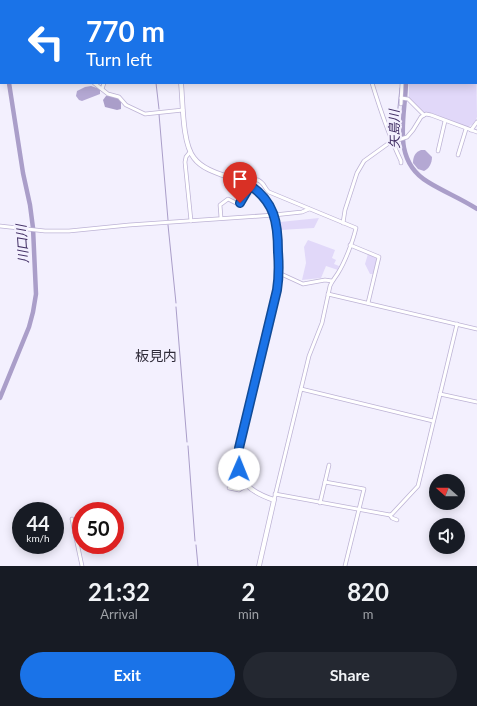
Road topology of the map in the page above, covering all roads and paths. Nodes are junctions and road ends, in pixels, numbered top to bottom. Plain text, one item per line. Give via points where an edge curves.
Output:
1 (95, 84) edge
2 (104, 84) edge
3 (181, 84) edge
4 (372, 84) edge
5 (402, 84) edge
6 (102, 89) junction
7 (402, 98) junction
8 (401, 104) dead end
9 (183, 110) junction
10 (424, 115) junction
11 (446, 121) junction
12 (477, 122) edge
13 (466, 129) junction
14 (471, 130) junction
15 (477, 132) edge
16 (392, 141) junction
17 (438, 151) dead end
18 (190, 152) junction
19 (458, 155) dead end
20 (401, 163) dead end
21 (248, 184) junction
22 (309, 209) junction
23 (274, 215) junction
24 (221, 218) junction
25 (191, 221) junction
26 (343, 222) junction
27 (0, 226) edge
28 (350, 245) junction
29 (279, 273) junction
30 (332, 281) junction
31 (328, 294) junction
32 (368, 302) junction
33 (457, 324) junction
34 (477, 329) edge
35 (301, 389) junction
36 (440, 394) junction
37 (477, 402) edge
38 (433, 421) junction
39 (329, 465) dead end
40 (325, 482) junction
41 (247, 485) junction
42 (229, 488) dead end
43 (276, 494) junction
44 (274, 500) junction
45 (320, 503) junction
46 (358, 510) junction
47 (390, 515) junction
48 (397, 520) dead end
49 (79, 554) edge
50 (82, 566) edge
51 (259, 566) edge
52 (345, 566) edge

1 - 6 street
2 - 6 street
3 - 9 main road
4 - 16 street
5 - 7 street
6 - 9 street via 145,114
7 - 8 street
7 - 10 street via 407,98
9 - 18 main road
10 - 11 street
10 - 16 street via 412,133 400,140
11 - 13 street
11 - 17 street
12 - 14 street
13 - 14 street
13 - 19 street
14 - 15 street
16 - 20 street
16 - 26 street via 366,159 360,168
18 - 21 main road via 205,168
18 - 25 street via 185,162
21 - 22 street via 253,180 259,180 269,192
21 - 23 main road via 262,195
21 - 24 street via 240,203 228,200 220,205
22 - 23 street
22 - 26 street
23 - 24 street
23 - 29 main road via 278,235
24 - 25 street
25 - 27 street via 69,231
26 - 28 street via 356,228
28 - 30 street via 339,272
28 - 32 street via 379,257
29 - 30 street via 303,284
29 - 41 main road via 238,456 239,469
30 - 31 street
31 - 32 street
31 - 35 street via 322,323 309,356
32 - 33 street
33 - 34 street
33 - 36 street
35 - 38 street
35 - 43 street
36 - 37 street
36 - 38 street
38 - 47 street via 418,486
39 - 40 street
40 - 45 street
40 - 46 street via 364,489
41 - 42 street via 238,490
41 - 44 main road via 256,493
43 - 44 street
43 - 45 street
44 - 51 main road
45 - 46 street
46 - 47 street
46 - 52 street
47 - 48 street
49 - 50 street

